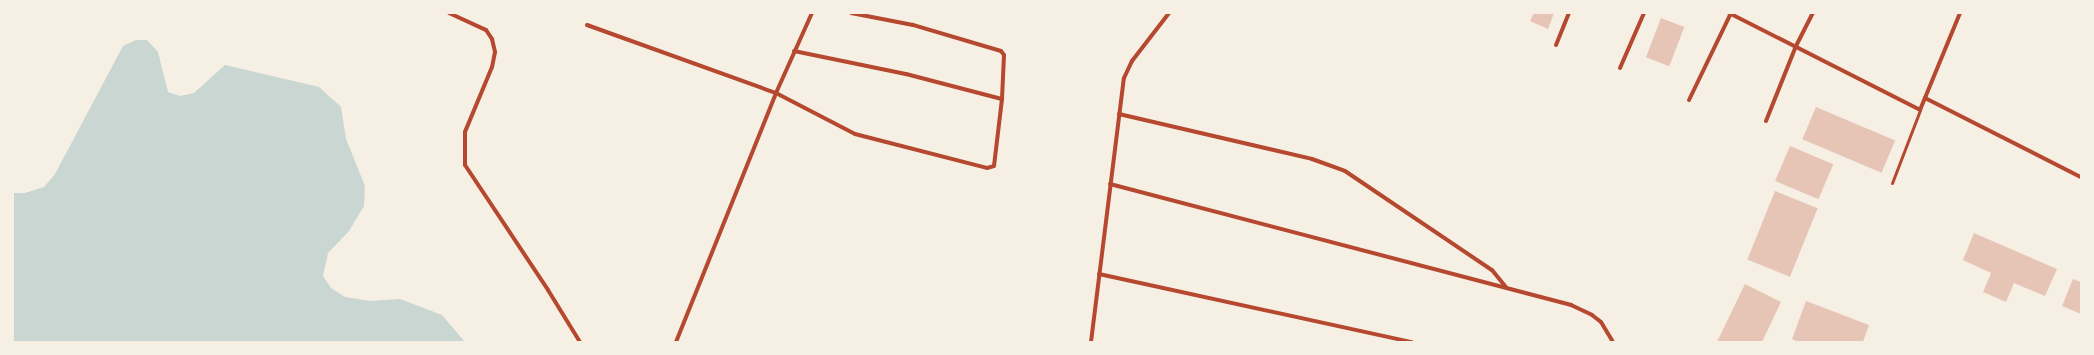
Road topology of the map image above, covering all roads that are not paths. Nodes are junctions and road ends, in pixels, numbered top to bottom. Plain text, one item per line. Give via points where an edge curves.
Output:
1 (449, 13) edge
2 (812, 13) edge
3 (852, 13) edge
4 (1169, 13) edge
5 (1569, 13) edge
6 (1644, 13) edge
7 (1730, 13) edge
8 (1813, 13) edge
9 (1960, 13) edge
10 (587, 25) dead end
11 (1556, 45) dead end
12 (1796, 46) junction
13 (794, 51) junction
14 (1620, 68) dead end
15 (776, 93) junction
16 (1925, 98) junction
17 (1002, 99) junction
18 (1689, 100) dead end
19 (1920, 110) junction
20 (1119, 114) junction
21 (1766, 121) dead end
22 (2081, 177) edge
23 (1892, 183) dead end
24 (1110, 184) junction
25 (1099, 274) junction
26 (1506, 288) junction
27 (580, 342) edge
28 (676, 342) edge
29 (1091, 342) edge
30 (1412, 342) edge
31 (1613, 342) edge

1 - 27 street via 486,30 492,39 495,52 492,67 465,132 465,165
2 - 13 street
3 - 17 street via 913,25 997,48 1004,55
4 - 20 street via 1128,69
5 - 11 street
6 - 14 street
7 - 12 street
7 - 18 street
8 - 12 street
9 - 16 street
10 - 15 street
12 - 19 street
12 - 21 street
13 - 15 street
13 - 17 street via 906,74
15 - 17 street via 855,134 987,168 994,166 997,160
15 - 28 street
16 - 19 street
16 - 22 street
19 - 23 lane
20 - 24 street
20 - 26 street via 1312,159 1345,171 1492,270
24 - 25 street
24 - 26 street
25 - 29 street
25 - 30 street
26 - 31 street via 1582,309 1601,322

